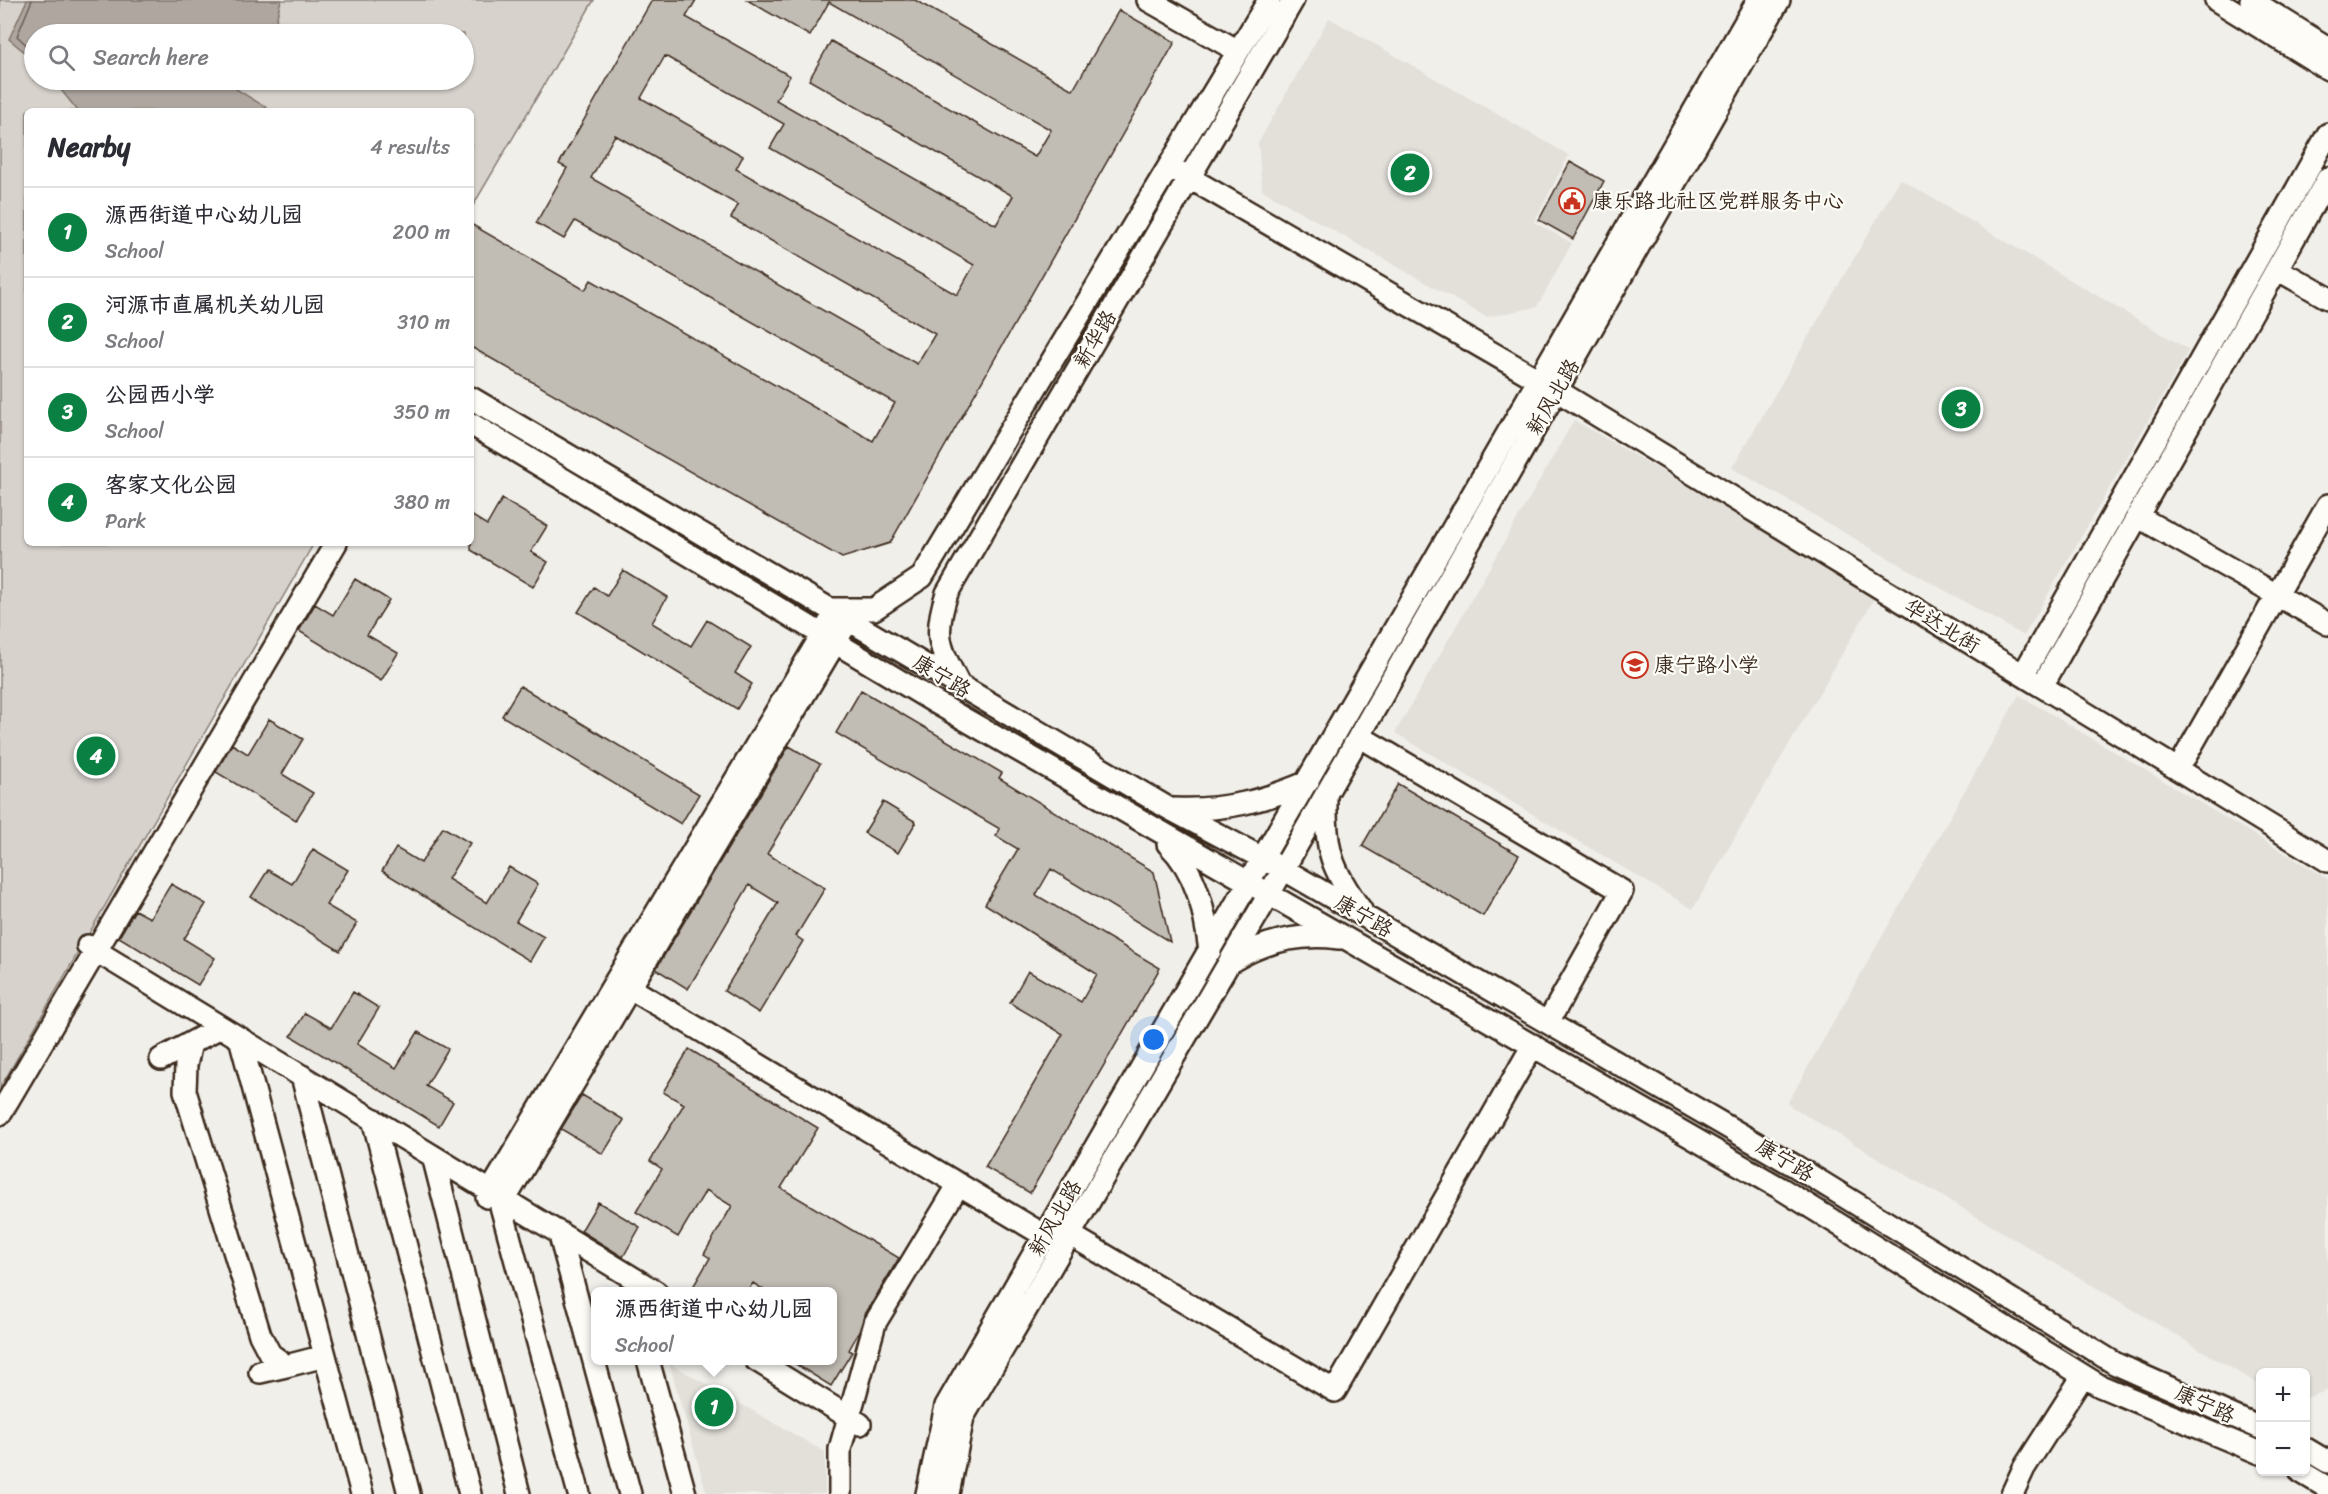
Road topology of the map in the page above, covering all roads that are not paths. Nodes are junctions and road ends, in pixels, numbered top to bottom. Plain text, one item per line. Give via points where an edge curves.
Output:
1 (1148, 0) edge
2 (1269, 0) edge
3 (1293, 0) edge
4 (1758, 0) edge
5 (1779, 0) edge
6 (2216, 0) edge
7 (2251, 0) edge
8 (2328, 48) edge
9 (1238, 51) junction
10 (2328, 69) edge
11 (2328, 134) edge
12 (1172, 161) junction
13 (1192, 173) junction
14 (2328, 178) edge
15 (2277, 269) junction
16 (2328, 298) edge
17 (1551, 380) junction
18 (474, 400) edge
19 (474, 426) edge
20 (2328, 505) edge
21 (2138, 516) junction
22 (323, 546) edge
23 (334, 546) edge
24 (2278, 595) junction
25 (838, 614) junction
26 (2327, 621) edge
27 (828, 639) junction
28 (2036, 675) junction
29 (959, 686) junction
30 (1359, 736) junction
31 (2185, 757) junction
32 (1308, 782) junction
33 (1327, 793) junction
34 (1168, 808) junction
35 (1155, 830) junction
36 (2328, 844) edge
37 (1263, 859) junction
38 (2328, 861) edge
39 (1283, 869) junction
40 (1250, 883) junction
41 (1269, 894) junction
42 (1367, 918) junction
43 (1352, 940) junction
44 (89, 951) junction
45 (1210, 951) junction
46 (1229, 963) junction
47 (620, 990) junction
48 (1548, 1022) junction
49 (213, 1031) junction
50 (191, 1043) junction
51 (241, 1043) junction
52 (1533, 1045) junction
53 (161, 1059) dead end
54 (304, 1081) junction
55 (0, 1094) edge
56 (0, 1114) edge
57 (374, 1124) junction
58 (435, 1161) junction
59 (961, 1194) junction
60 (496, 1198) junction
61 (560, 1237) junction
62 (1054, 1241) junction
63 (630, 1284) edge
64 (591, 1351) edge
65 (325, 1356) junction
66 (595, 1365) edge
67 (649, 1365) edge
68 (765, 1365) edge
69 (777, 1365) edge
70 (286, 1366) junction
71 (260, 1372) dead end
72 (2084, 1376) junction
73 (856, 1417) junction
74 (2256, 1426) edge
75 (2328, 1447) edge
76 (2310, 1448) edge
77 (2256, 1451) edge
78 (2310, 1451) edge
79 (2328, 1462) edge
80 (2308, 1476) edge
81 (2328, 1488) edge
82 (362, 1494) edge
83 (409, 1494) edge
84 (470, 1494) edge
85 (519, 1494) edge
86 (579, 1494) edge
87 (630, 1494) edge
88 (685, 1494) edge
89 (840, 1494) edge
90 (852, 1494) edge
91 (927, 1494) edge
92 (948, 1494) edge
93 (2013, 1494) edge

1 - 9 street
2 - 9 street, 新华路
3 - 13 street, 新华路
4 - 17 street, 新风北路
5 - 17 street, 新风北路
6 - 10 street
7 - 8 street
9 - 12 street, 新华路
11 - 28 street
12 - 13 street, 华达北街
12 - 25 street, 新华路 via 922,577 874,609
13 - 17 street, 华达北街
13 - 29 street, 新华路 via 947,593 938,620 940,649
14 - 15 street
15 - 16 street
15 - 21 street
17 - 28 street, 华达北街
17 - 30 street, 新风北路
17 - 32 street, 新风北路
18 - 25 street, 康宁路
19 - 27 street, 康宁路
20 - 24 street
21 - 24 street
21 - 28 street
22 - 44 street
23 - 44 street
24 - 26 street
24 - 31 street
25 - 27 street
25 - 29 street, 康宁路
27 - 35 street, 康宁路
27 - 47 street
28 - 31 street, 华达北街
28 - 38 street, 华达北街
29 - 34 street, 康宁路
30 - 33 street, 新风北路
30 - 48 street via 1622,891
31 - 36 street, 华达北街
32 - 34 street via 1240,806
32 - 37 street, 新风北路
33 - 39 street, 新风北路
33 - 42 street, 新风北路 via 1325,827 1330,858 1345,889
34 - 37 street, 康宁路
35 - 40 street, 康宁路
35 - 45 street via 1182,858 1196,888 1206,919
37 - 39 street, 康宁路
37 - 40 street, 新风北路
39 - 41 street, 新风北路
39 - 42 street, 康宁路
40 - 41 street, 康宁路
40 - 45 street, 新风北路
41 - 43 street, 康宁路
41 - 46 street, 新风北路
42 - 48 street, 康宁路
43 - 46 street, 新风北路 via 1316,935 1285,939 1255,947
43 - 52 street, 康宁路
44 - 49 street
44 - 51 street
44 - 55 street
44 - 56 street
45 - 62 street, 新风北路
46 - 62 street, 新风北路
47 - 59 street
47 - 60 street
48 - 74 street, 康宁路 via 1795,1166 2116,1364
49 - 50 street
49 - 51 street
50 - 53 street
50 - 70 street via 185,1090 260,1335 270,1354
51 - 54 street
51 - 65 street
52 - 62 street via 1335,1391
52 - 72 street, 康宁路 via 1780,1188
54 - 57 street
54 - 83 street
57 - 58 street
57 - 84 street
58 - 60 street
58 - 85 street
59 - 62 street
59 - 73 street via 887,1331
60 - 61 street
60 - 86 street
61 - 63 street
61 - 64 street
62 - 91 street, 新风北路 via 946,1406
62 - 92 street, 新风北路 via 963,1417
65 - 70 street
65 - 82 street
66 - 87 street
67 - 88 street
68 - 73 street
69 - 73 street
70 - 71 street
72 - 77 street, 康宁路
72 - 93 street via 2024,1468
73 - 89 street via 840,1449
73 - 90 street
75 - 76 street
78 - 79 street
80 - 81 street

